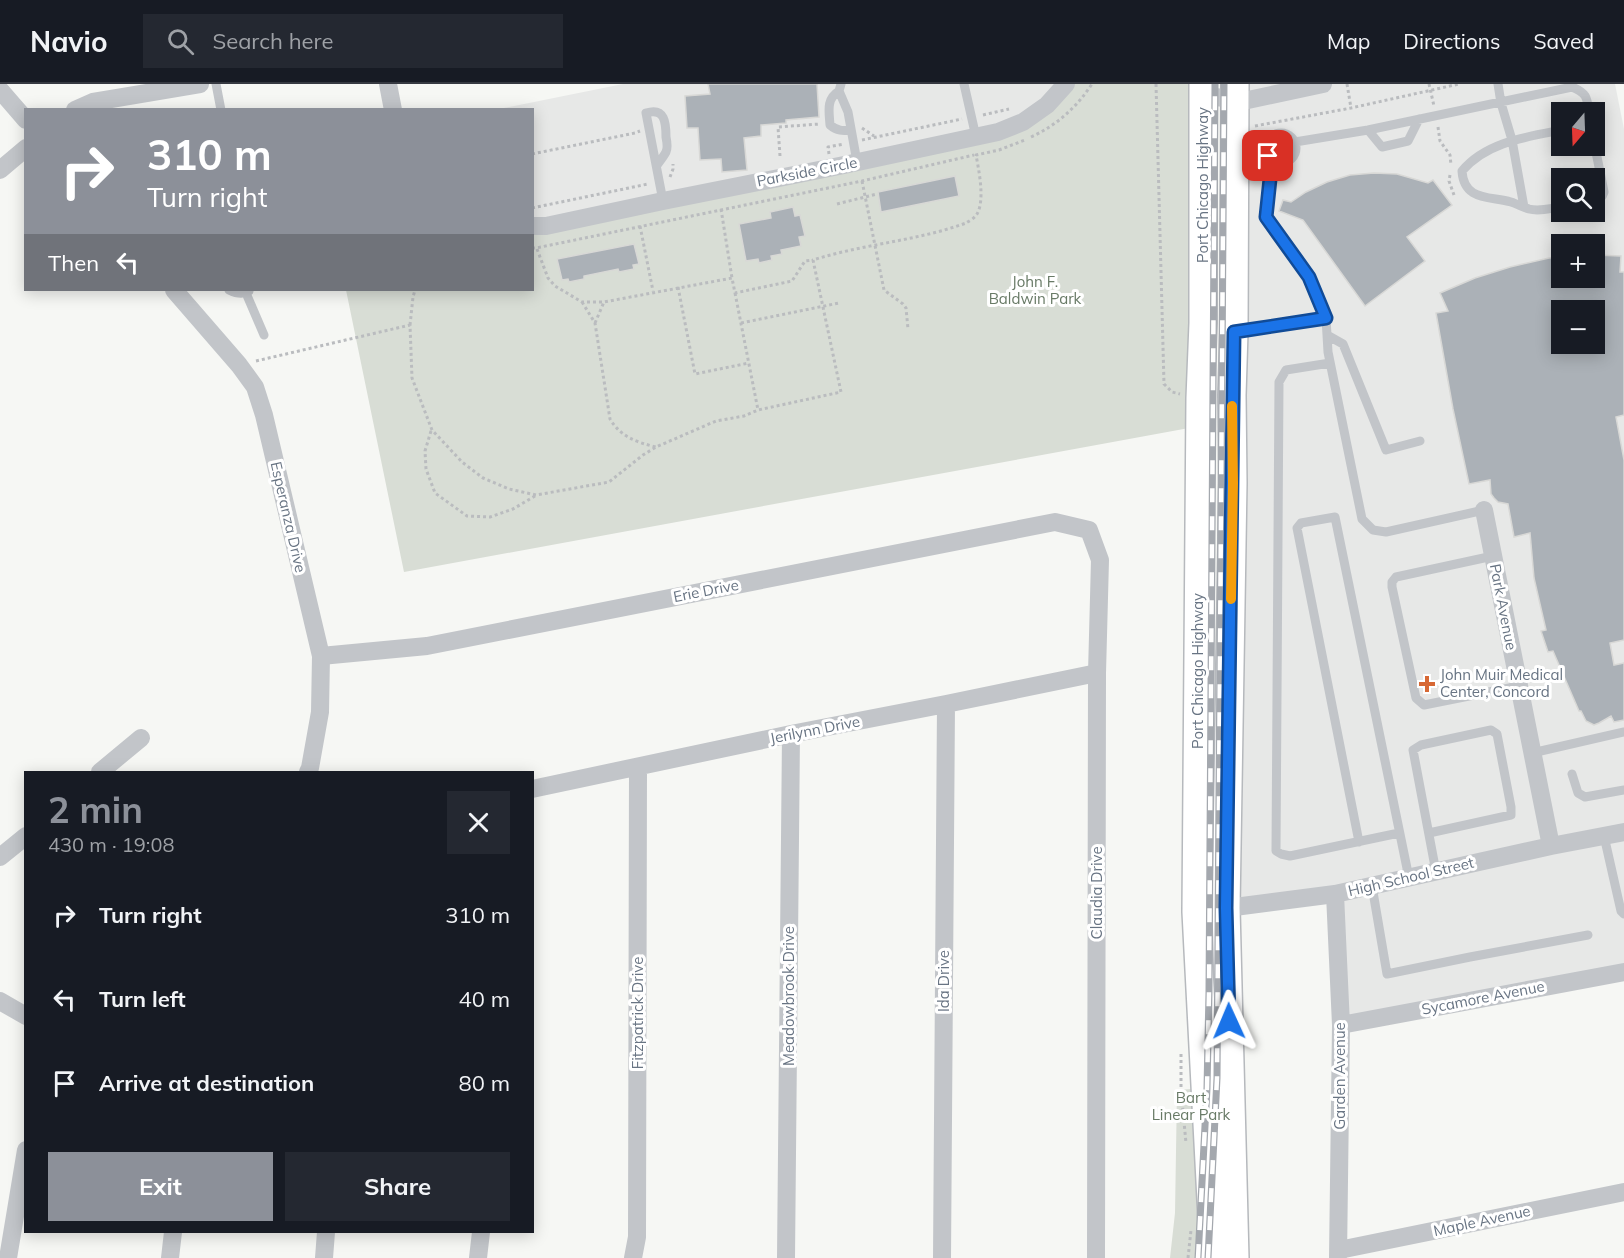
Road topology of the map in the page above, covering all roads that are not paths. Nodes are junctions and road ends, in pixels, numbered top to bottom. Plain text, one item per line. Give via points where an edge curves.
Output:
1 (200, 84) edge
2 (216, 84) edge
3 (388, 84) edge
4 (964, 84) edge
5 (1066, 84) edge
6 (1323, 84) edge
7 (1498, 84) edge
8 (840, 87) edge
9 (1284, 88) edge
10 (0, 90) edge
11 (1203, 90) edge
12 (1235, 92) edge
13 (1587, 102) edge
14 (1501, 103) junction
15 (80, 108) edge
16 (221, 108) edge
17 (393, 108) edge
18 (24, 118) edge
19 (1419, 119) junction
20 (851, 130) junction
21 (1368, 130) junction
22 (1551, 132) edge
23 (1512, 140) junction
24 (1295, 142) junction
25 (976, 146) junction
26 (24, 150) edge
27 (1272, 160) junction
28 (857, 162) junction
29 (657, 165) junction
30 (0, 170) edge
31 (663, 201) junction
32 (1524, 207) junction
33 (1551, 209) edge
34 (534, 226) edge
35 (175, 291) edge
36 (231, 291) edge
37 (248, 291) edge
38 (1326, 318) junction
39 (1202, 328) junction
40 (1234, 332) junction
41 (264, 335) dead end
42 (1327, 335) junction
43 (1330, 363) junction
44 (1420, 441) dead end
45 (1484, 510) joint
46 (1089, 530) joint
47 (1493, 556) junction
48 (321, 656) junction
49 (1098, 673) junction
50 (1519, 686) junction
51 (946, 704) junction
52 (1624, 732) edge
53 (791, 734) junction
54 (141, 738) dead end
55 (1532, 753) junction
56 (638, 767) junction
57 (101, 771) edge
58 (315, 771) edge
59 (1572, 774) dead end
60 (534, 789) edge
61 (1624, 790) edge
62 (1624, 832) edge
63 (1399, 833) junction
64 (1429, 833) junction
65 (1604, 836) junction
66 (24, 838) edge
67 (1359, 842) junction
68 (1551, 846) junction
69 (0, 857) edge
70 (1436, 872) junction
71 (1409, 878) junction
72 (1372, 886) junction
73 (1335, 894) junction
74 (1226, 908) junction
75 (1196, 912) junction
76 (1624, 914) edge
77 (1588, 935) dead end
78 (1624, 972) edge
79 (0, 1001) edge
80 (24, 1015) edge
81 (1341, 1024) junction
82 (24, 1155) edge
83 (1624, 1192) edge
84 (9, 1194) edge
85 (173, 1233) edge
86 (326, 1233) edge
87 (481, 1233) edge
88 (1339, 1254) edge
89 (8, 1258) edge
90 (170, 1258) edge
91 (324, 1258) edge
92 (478, 1258) edge
93 (633, 1258) edge
94 (786, 1258) edge
95 (942, 1258) edge
96 (1096, 1258) edge
97 (1214, 1258) edge
98 (1234, 1258) edge

1 - 15 street via 93,102
2 - 16 lane
3 - 17 street
4 - 25 lane
5 - 25 street, Parkside Circle via 1047,105 1023,122
6 - 9 street
7 - 14 lane
8 - 20 lane
8 - 20 lane via 829,105 830,125 842,131
9 - 12 street via 1248,100
10 - 18 street
11 - 12 street
11 - 39 main road, Port Chicago Highway
12 - 40 main road, Port Chicago Highway
13 - 14 lane via 1581,91 1572,87
14 - 19 lane
14 - 23 lane
19 - 21 lane
19 - 21 lane via 1408,141 1382,147
20 - 28 lane
21 - 24 lane
22 - 23 lane
23 - 32 lane
23 - 32 lane via 1471,161 1462,171 1463,182 1479,196
24 - 27 lane via 1296,151 1291,159 1282,163
24 - 27 lane via 1283,133 1270,137 1266,147
25 - 28 street, Parkside Circle
26 - 30 street
27 - 38 lane via 1266,217 1309,277
28 - 31 street, Parkside Circle
29 - 29 lane via 646,113 653,111 664,117 666,126 667,150
29 - 31 lane
31 - 34 street, Parkside Circle
32 - 33 lane via 1538,211
35 - 48 street, Esperanza Drive via 255,387
36 - 37 lane
37 - 41 lane
38 - 40 lane
38 - 42 lane
39 - 40 main road
39 - 75 main road, Port Chicago Highway
40 - 74 main road, Port Chicago Highway
42 - 43 lane
42 - 44 lane via 1343,344 1386,450
43 - 45 lane via 1362,519 1373,530 1386,532
43 - 67 lane via 1286,370 1279,382 1276,851 1290,856
45 - 47 street, Park Avenue
46 - 48 street, Erie Drive via 1055,522 427,646
46 - 49 street, Claudia Drive via 1100,560
47 - 50 street, Park Avenue
47 - 50 lane via 1396,577 1392,587 1416,699 1424,705
48 - 58 street, Esperanza Drive
49 - 51 street, Jerilynn Drive
49 - 96 street, Claudia Drive
50 - 55 street, Park Avenue
51 - 53 street, Jerilynn Drive
51 - 95 street, Ida Drive
52 - 55 lane
53 - 56 street, Jerilynn Drive
53 - 94 street, Meadowbrook Drive
54 - 57 street
55 - 68 street, Park Avenue
56 - 60 street, Jerilynn Drive
56 - 93 street, Fitzpatrick Drive via 637,1237
59 - 61 lane via 1578,794 1585,797
62 - 65 street, High School Street
63 - 67 lane
63 - 67 lane via 1335,517 1300,524 1297,528
63 - 71 lane
64 - 64 lane via 1413,750 1491,730 1497,734 1511,815
64 - 70 lane
65 - 68 street, High School Street
65 - 76 lane
66 - 69 street
68 - 70 street, High School Street
70 - 71 street, High School Street
71 - 72 street, High School Street
72 - 73 street, High School Street
72 - 77 lane via 1387,974
73 - 74 street, High School Street
73 - 81 street, Garden Avenue
74 - 75 street, High School Street
74 - 98 main road, Port Chicago Highway
75 - 97 main road, Port Chicago Highway
78 - 81 street, Sycamore Avenue
79 - 80 street
81 - 88 street, Garden Avenue
82 - 84 street
83 - 88 street, Maple Avenue
84 - 89 street
85 - 90 street
86 - 91 street
87 - 92 street

